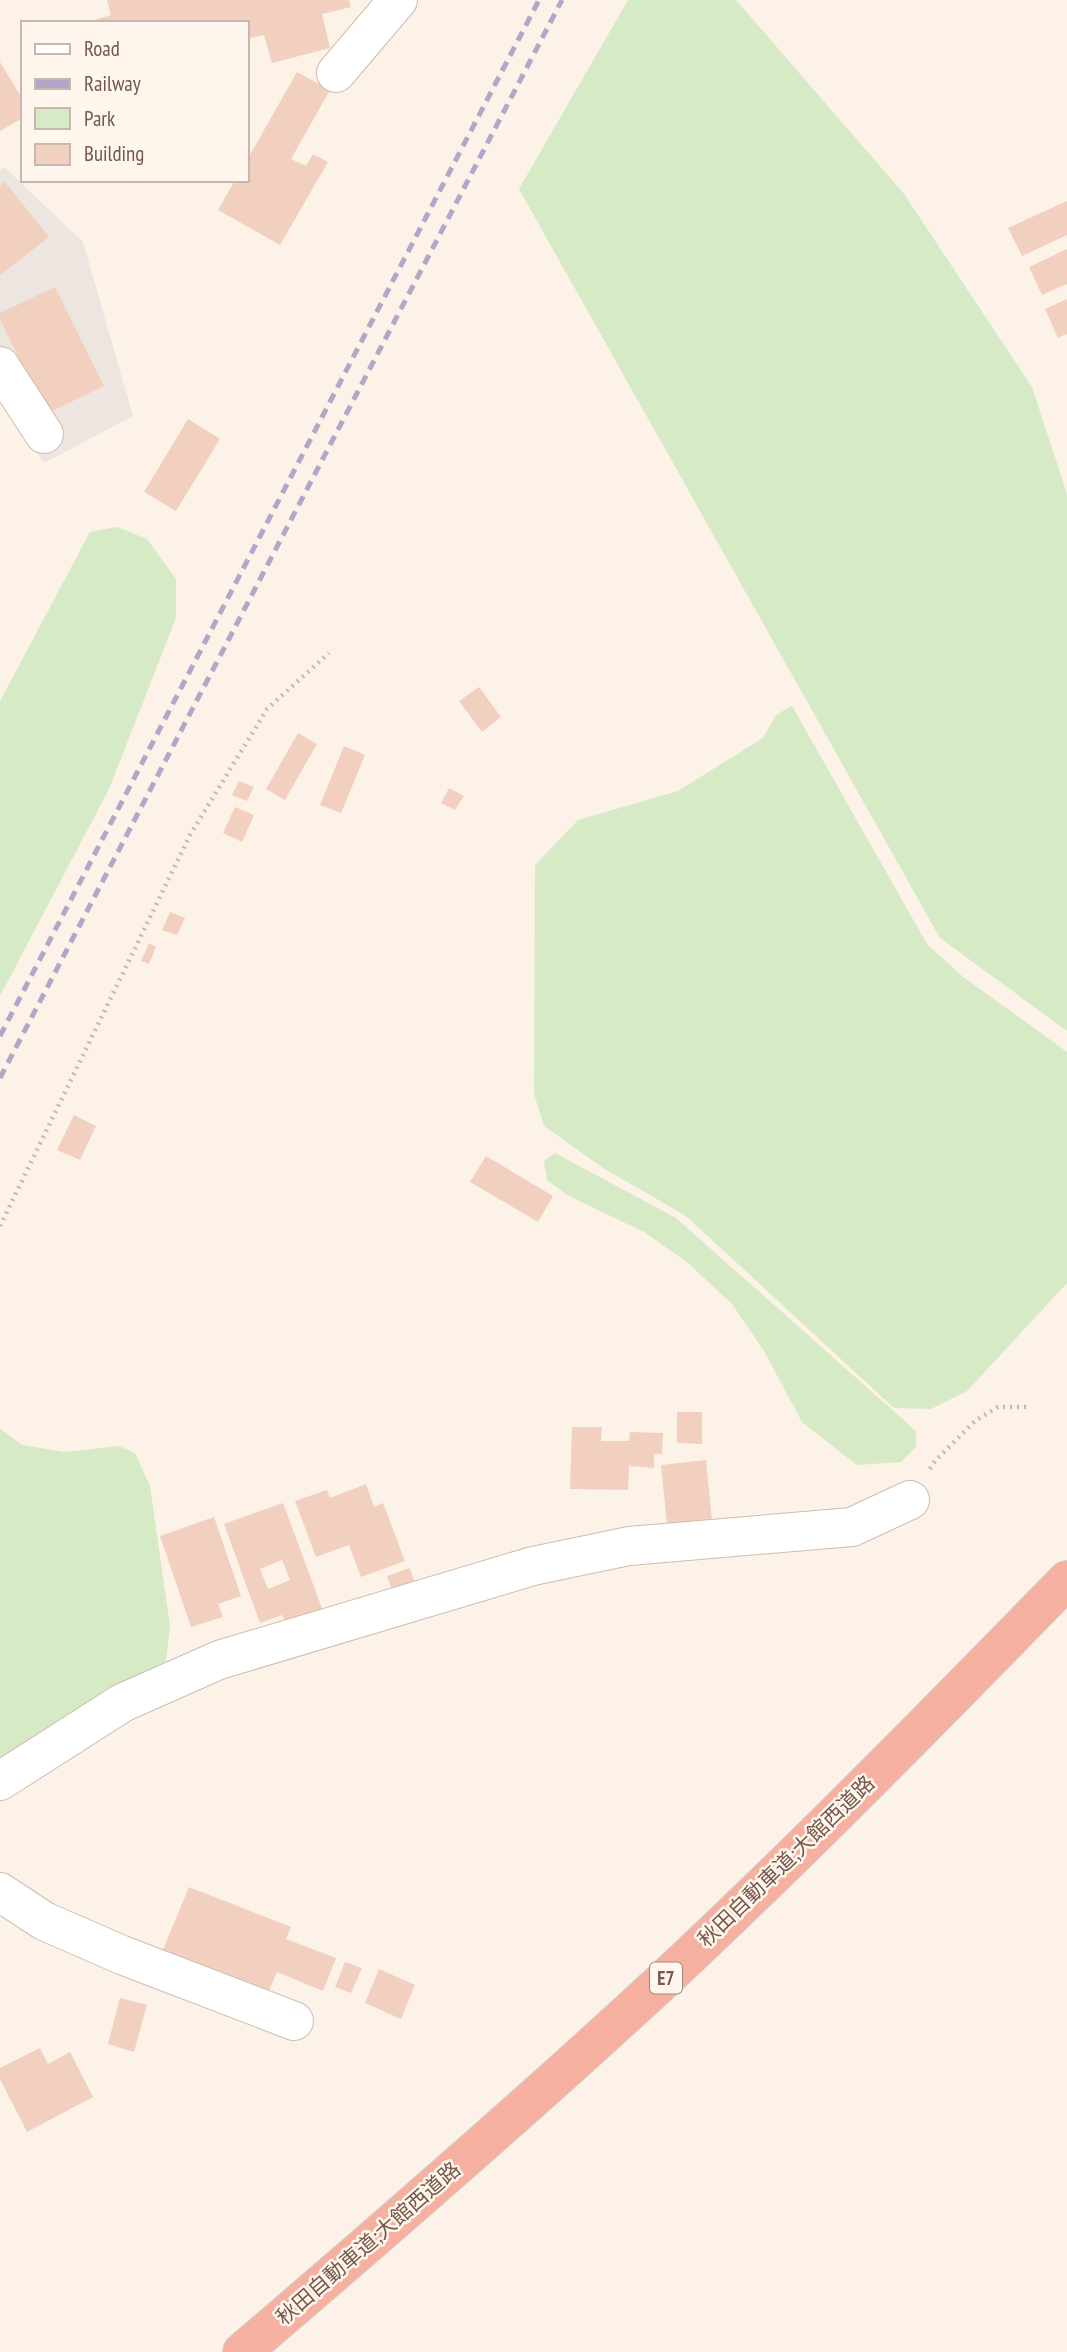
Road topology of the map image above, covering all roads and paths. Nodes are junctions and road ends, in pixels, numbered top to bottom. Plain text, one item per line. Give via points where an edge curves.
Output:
1 (398, 0) edge
2 (336, 73) dead end
3 (0, 366) edge
4 (44, 434) dead end
5 (329, 653) dead end
6 (0, 1226) edge
7 (1027, 1407) dead end
8 (910, 1500) joint
9 (1067, 1580) edge
10 (0, 1781) edge
11 (0, 1892) edge
12 (294, 2021) dead end
13 (242, 2352) edge

1 - 2 street
3 - 4 street
5 - 6 path via 267,709 190,835
7 - 8 path via 998,1407 975,1422 935,1461
8 - 10 street via 852,1527 629,1546 533,1566 219,1660 122,1703
9 - 13 highway, 秋田自動車道;大館西道路 / E7 via 668,1976 398,2220
11 - 12 street via 44,1921

